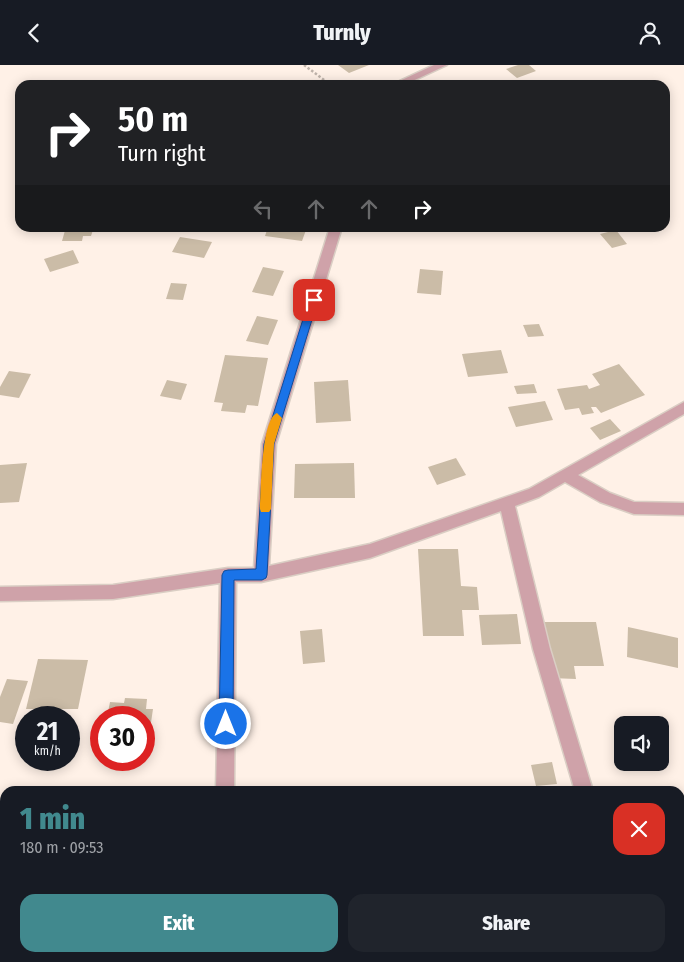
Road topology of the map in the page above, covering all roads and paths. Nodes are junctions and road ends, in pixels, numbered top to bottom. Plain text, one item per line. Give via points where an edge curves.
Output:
1 (304, 65) edge
2 (442, 65) edge
3 (324, 80) edge
4 (408, 80) edge
5 (334, 232) edge
6 (684, 407) edge
7 (567, 476) junction
8 (506, 503) junction
9 (684, 509) edge
10 (228, 575) junction
11 (262, 575) junction
12 (0, 594) edge
13 (226, 786) edge
14 (582, 786) edge

1 - 3 path
2 - 4 street
5 - 11 street via 269,444
6 - 7 street
7 - 8 street
7 - 9 street via 605,498 634,508
8 - 11 street via 370,551
8 - 14 street via 528,601
10 - 11 street
10 - 12 street via 113,592
10 - 13 street

